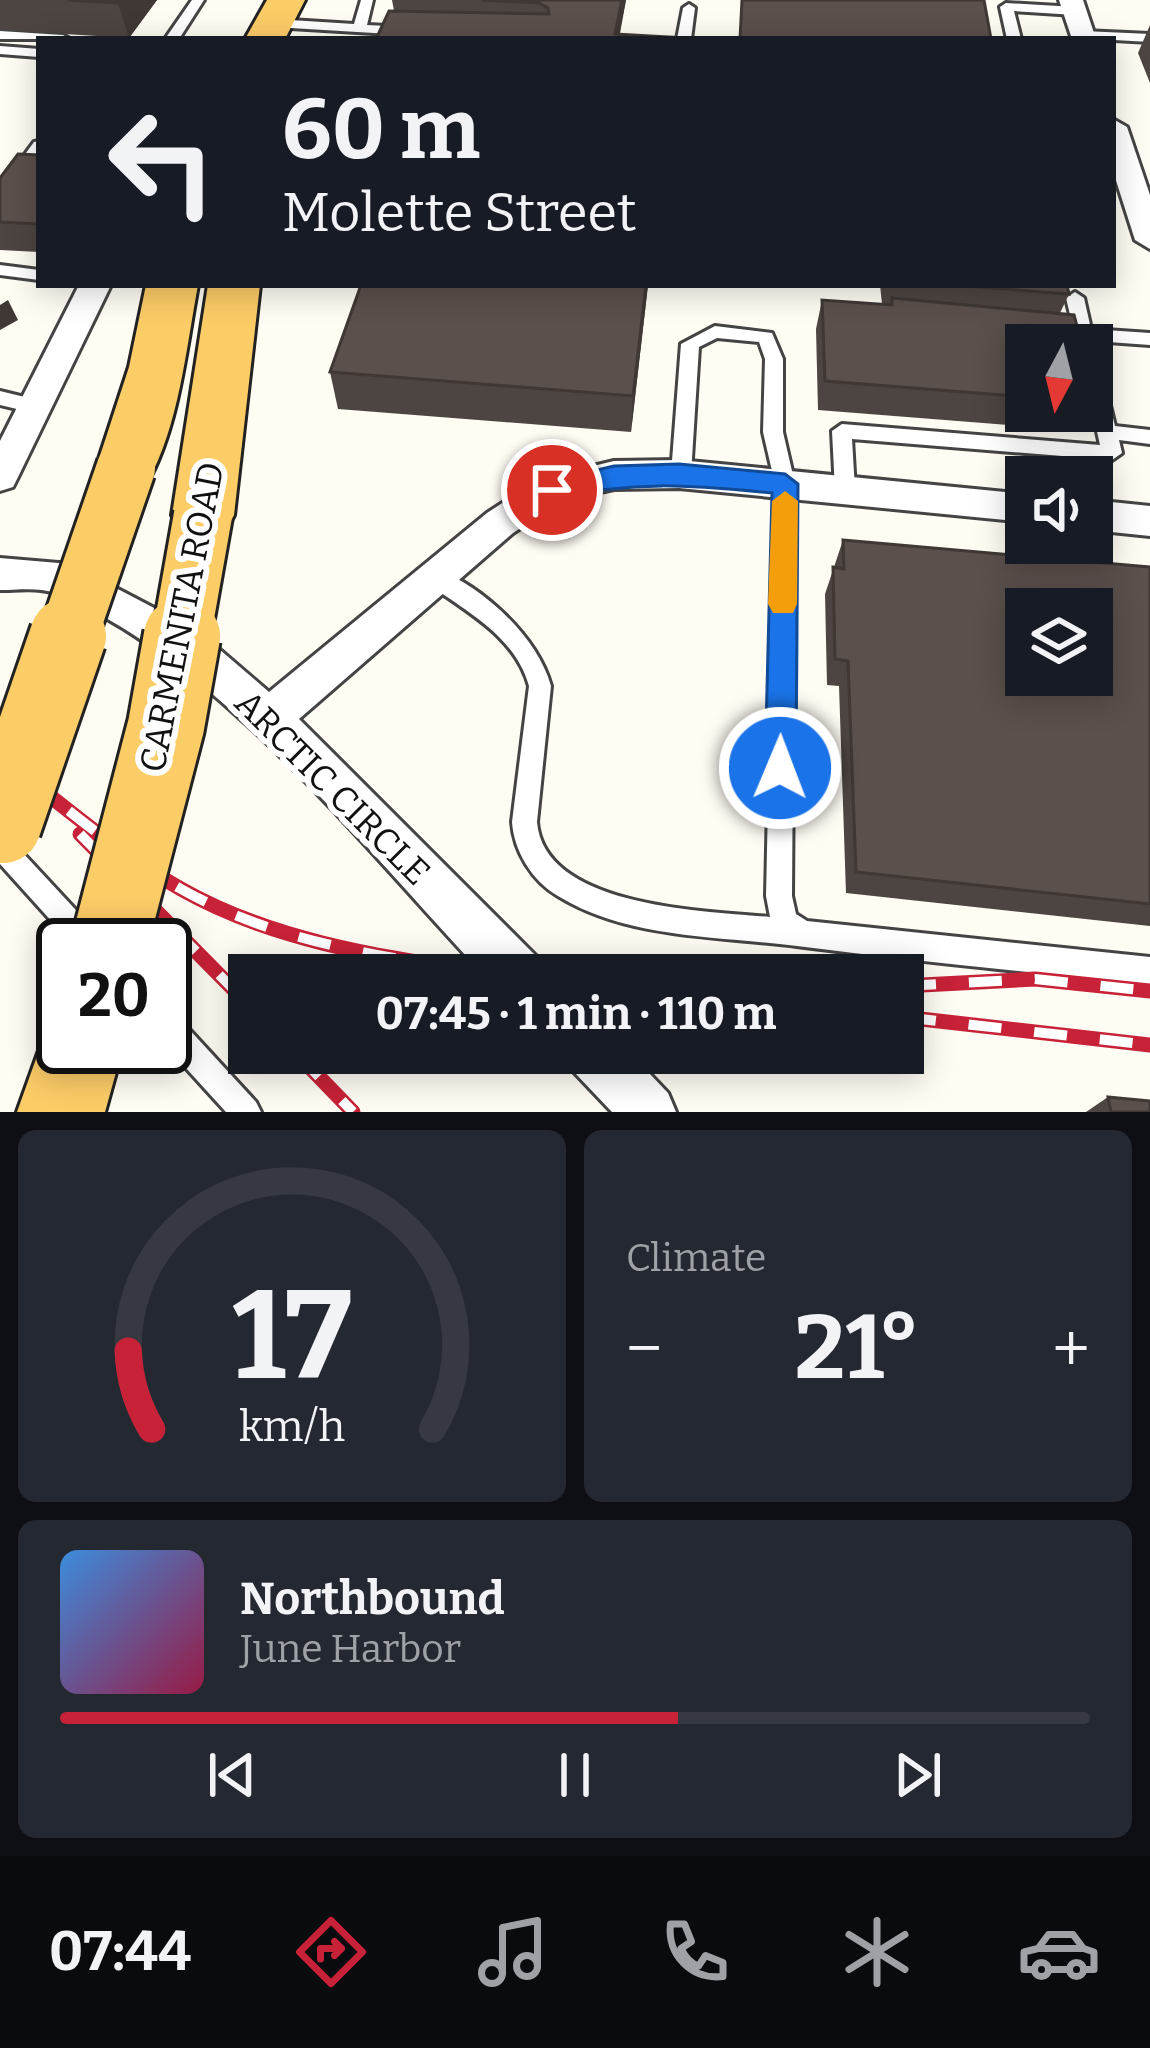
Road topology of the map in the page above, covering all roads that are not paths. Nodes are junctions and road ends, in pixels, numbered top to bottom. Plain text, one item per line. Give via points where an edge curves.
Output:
1 (198, 0) edge
2 (367, 0) edge
3 (688, 8) dead end
4 (1078, 21) edge
5 (269, 27) edge
6 (358, 28) junction
7 (426, 32) edge
8 (0, 35) edge
9 (174, 36) edge
10 (309, 36) edge
11 (684, 36) edge
12 (1013, 36) edge
13 (36, 37) edge
14 (1150, 38) edge
15 (0, 50) edge
16 (36, 53) edge
17 (1116, 132) edge
18 (36, 149) edge
19 (1138, 168) edge
20 (0, 199) edge
21 (1150, 240) edge
22 (0, 270) edge
23 (36, 275) edge
24 (94, 288) edge
25 (171, 288) edge
26 (234, 288) edge
27 (1075, 298) dead end
28 (1081, 324) edge
29 (1113, 339) edge
30 (1150, 339) edge
31 (0, 398) edge
32 (38, 407) junction
33 (1107, 432) joint
34 (1150, 437) edge
35 (681, 474) junction
36 (0, 477) edge
37 (785, 484) junction
38 (845, 490) junction
39 (1005, 506) edge
40 (1113, 517) edge
41 (1150, 520) edge
42 (0, 574) edge
43 (436, 578) junction
44 (269, 718) junction
45 (0, 833) edge
46 (0, 846) edge
47 (67, 918) edge
48 (116, 918) edge
49 (803, 934) junction
50 (499, 954) edge
51 (1150, 970) edge
52 (192, 1053) edge
53 (73, 1074) edge
54 (613, 1074) edge
55 (61, 1112) edge
56 (246, 1112) edge
57 (649, 1112) edge

1 - 9 lane
2 - 6 lane
3 - 11 lane
4 - 12 lane via 1006,7
4 - 14 lane
5 - 6 lane
5 - 10 lane
6 - 7 lane
8 - 13 lane
15 - 16 lane
17 - 19 street
18 - 20 lane
19 - 21 street
22 - 23 lane
24 - 32 street
25 - 45 main road, bridge via 126,468
26 - 48 main road, CARMENITA ROAD, bridge via 166,726
27 - 28 lane
29 - 30 lane
31 - 32 lane
32 - 36 street
33 - 34 lane
33 - 38 lane via 1112,453 842,431
35 - 37 street
35 - 37 lane via 690,344 715,332 766,337
35 - 43 street via 614,475 552,490
37 - 38 street
37 - 49 lane via 779,896 784,922
38 - 39 street
40 - 41 street
42 - 44 street, ARCTIC CIRCLE via 56,575 183,643
43 - 44 street
43 - 49 lane via 522,643 536,663 525,834 568,891 615,910
44 - 50 street, ARCTIC CIRCLE
46 - 47 lane
49 - 51 lane
52 - 56 lane
53 - 55 main road
54 - 57 street

